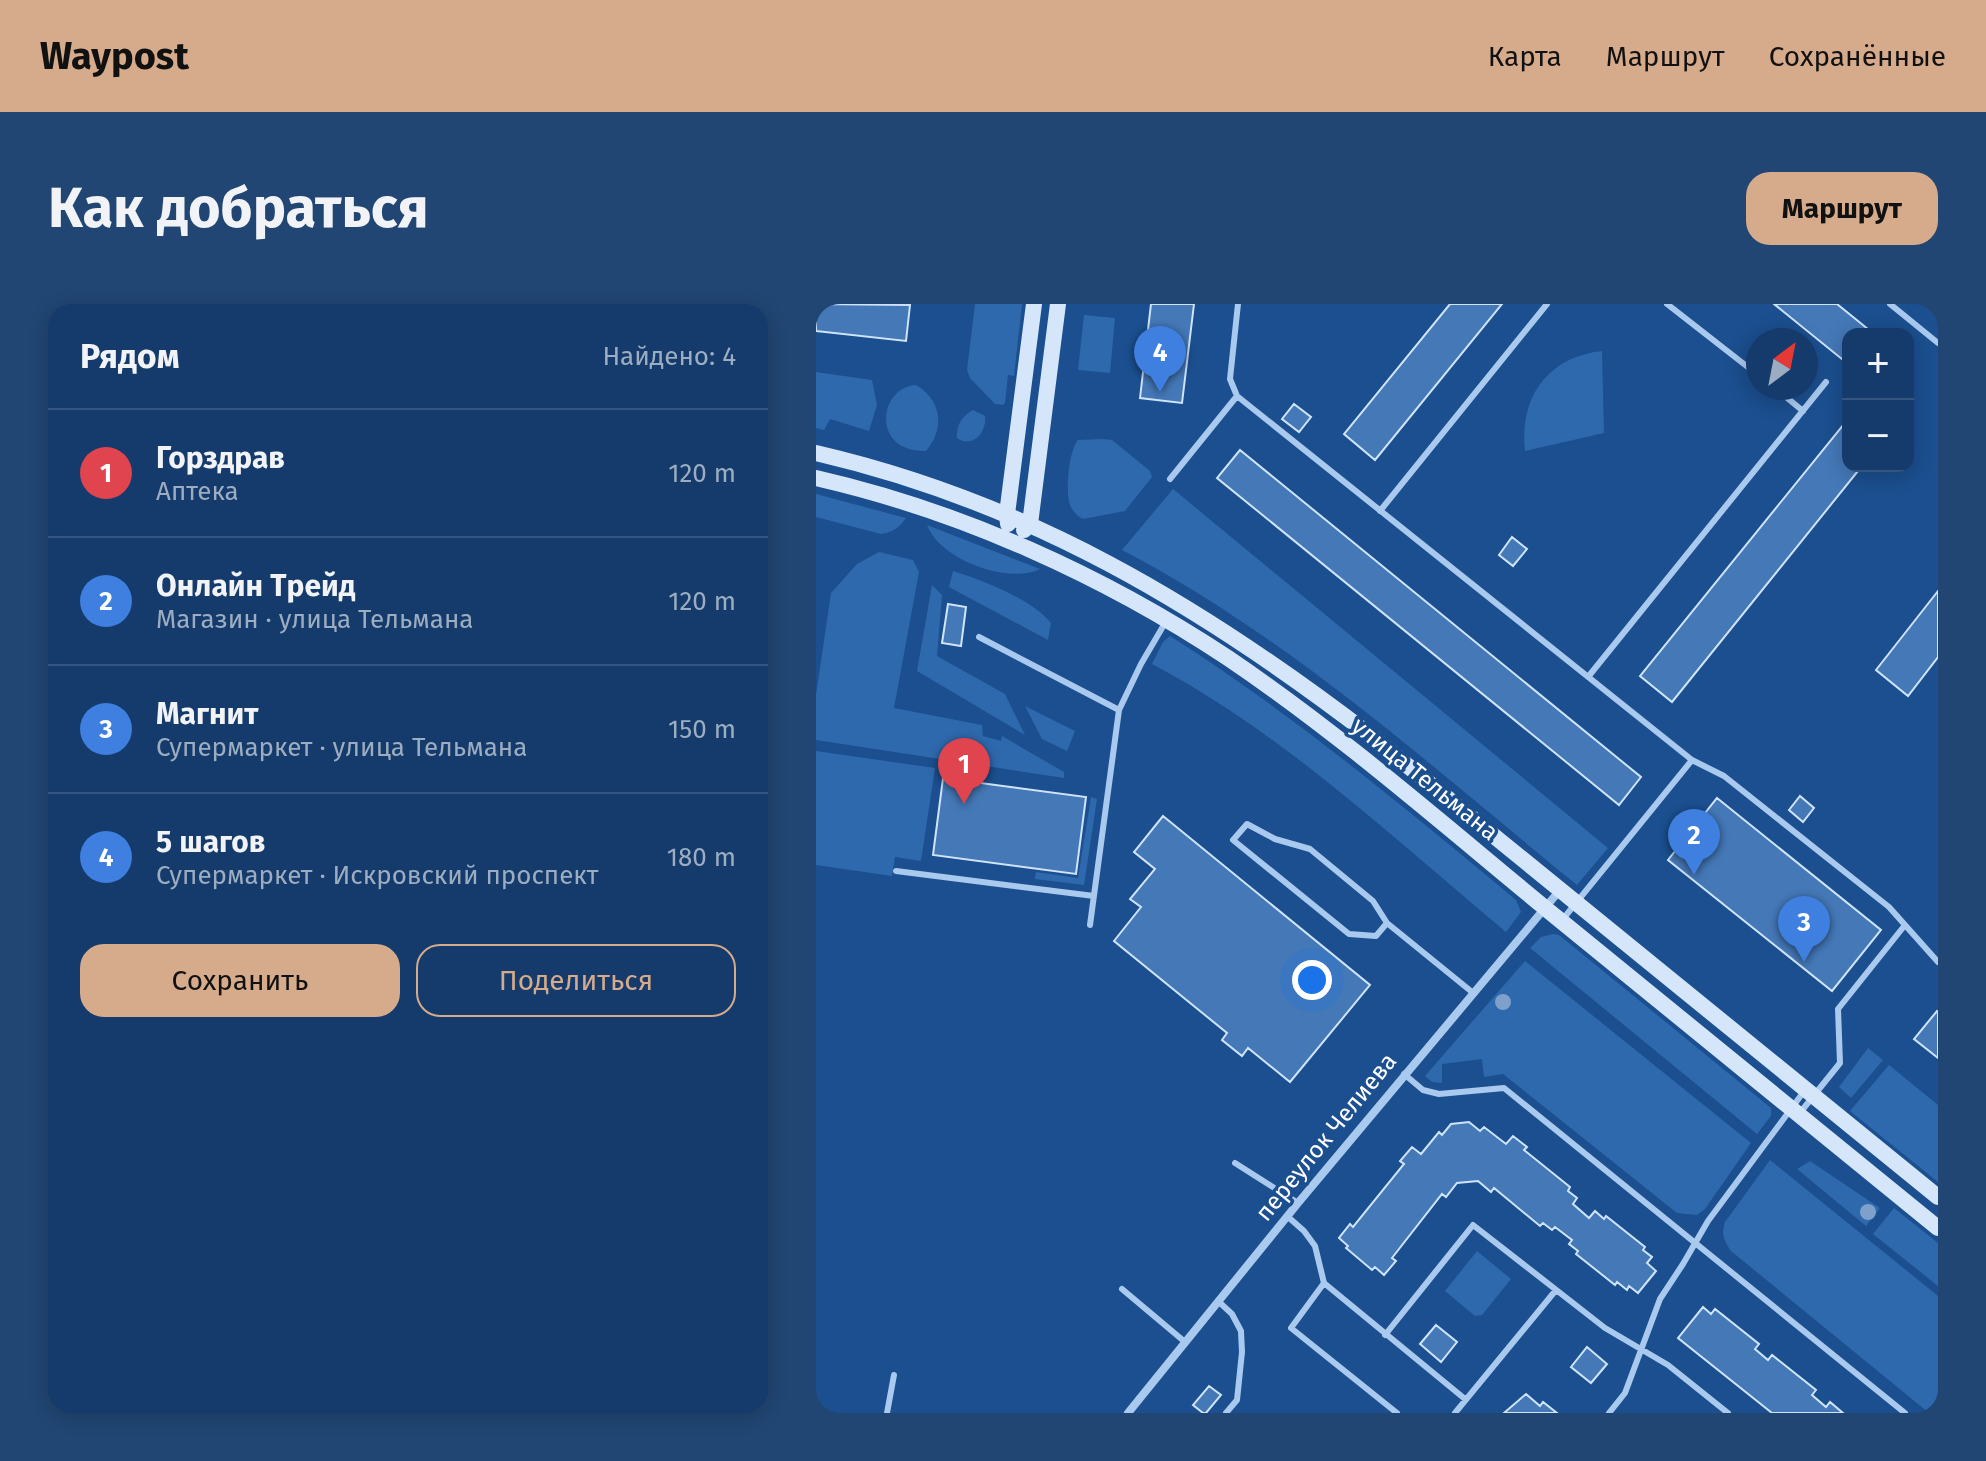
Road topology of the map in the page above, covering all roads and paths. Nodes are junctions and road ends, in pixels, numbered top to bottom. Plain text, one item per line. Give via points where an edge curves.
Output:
1 (1034, 304) edge
2 (1058, 304) edge
3 (1238, 304) edge
4 (1547, 304) edge
5 (1667, 304) edge
6 (1890, 304) edge
7 (1938, 343) edge
8 (1746, 366) edge
9 (1826, 382) dead end
10 (1237, 396) junction
11 (1790, 400) edge
12 (1803, 411) junction
13 (816, 453) edge
14 (816, 478) edge
15 (1170, 479) dead end
16 (1380, 511) junction
17 (1007, 514) junction
18 (1030, 524) junction
19 (1012, 542) junction
20 (1167, 620) junction
21 (979, 637) dead end
22 (1588, 677) junction
23 (1119, 710) junction
24 (1692, 760) junction
25 (896, 871) dead end
26 (1560, 890) junction
27 (1094, 896) junction
28 (1576, 903) junction
29 (1545, 908) junction
30 (1561, 921) junction
31 (1387, 923) junction
32 (1090, 925) dead end
33 (1905, 925) junction
34 (1938, 962) edge
35 (1472, 992) junction
36 (1404, 1074) junction
37 (1809, 1093) junction
38 (1794, 1111) junction
39 (1235, 1163) dead end
40 (1938, 1197) edge
41 (1298, 1203) junction
42 (1287, 1216) junction
43 (1938, 1228) edge
44 (1696, 1242) junction
45 (1324, 1283) junction
46 (1122, 1289) dead end
47 (1556, 1290) junction
48 (1218, 1301) junction
49 (1385, 1335) junction
50 (1185, 1342) junction
51 (1641, 1349) junction
52 (894, 1375) dead end
53 (1465, 1399) junction
54 (887, 1413) edge
55 (1128, 1413) edge
56 (1226, 1413) edge
57 (1397, 1413) edge
58 (1455, 1413) edge
59 (1609, 1413) edge
60 (1728, 1413) edge
61 (1905, 1413) edge

1 - 17 street
2 - 18 street
3 - 10 lane via 1230,379
4 - 16 lane
5 - 8 lane
6 - 7 lane
9 - 12 lane
10 - 15 lane
10 - 16 lane
11 - 12 lane
12 - 22 lane
13 - 17 street, улица Тельмана
14 - 19 street, улица Тельмана
16 - 22 lane
17 - 18 street, улица Тельмана
17 - 19 street
18 - 19 street
18 - 26 street, улица Тельмана via 1179,601 1291,674
19 - 20 street, улица Тельмана
20 - 23 lane
20 - 29 street, улица Тельмана via 1319,724
21 - 23 lane
22 - 24 lane
23 - 27 lane
24 - 28 lane
24 - 33 lane via 1724,776
25 - 27 lane
26 - 28 street, улица Тельмана
26 - 29 street, переулок Челиева
27 - 32 lane
28 - 30 lane
28 - 37 street, улица Тельмана
29 - 30 street, улица Тельмана
29 - 35 street, переулок Челиева
30 - 38 street, улица Тельмана
31 - 31 lane via 1376,936 1349,934 1233,840 1247,824 1310,849 1373,901
31 - 35 lane
33 - 34 lane
33 - 37 lane via 1838,1009 1840,1063
35 - 36 street, переулок Челиева
36 - 41 street, переулок Челиева
36 - 44 lane via 1423,1090 1439,1094 1504,1088
37 - 38 lane
37 - 40 street, улица Тельмана
38 - 43 street, улица Тельмана
38 - 44 lane
39 - 41 lane
41 - 42 street, переулок Челиева
42 - 45 lane via 1315,1246
42 - 48 street, переулок Челиева
44 - 51 lane via 1660,1299
44 - 61 lane
45 - 49 lane
45 - 57 lane via 1291,1328
46 - 50 lane
47 - 49 lane via 1473,1225
47 - 51 lane
47 - 53 lane
48 - 50 street, переулок Челиева
48 - 56 lane via 1241,1331 1237,1400
49 - 53 lane
50 - 55 street, переулок Челиева
51 - 59 lane via 1625,1393
51 - 60 lane
52 - 54 lane
53 - 58 lane

